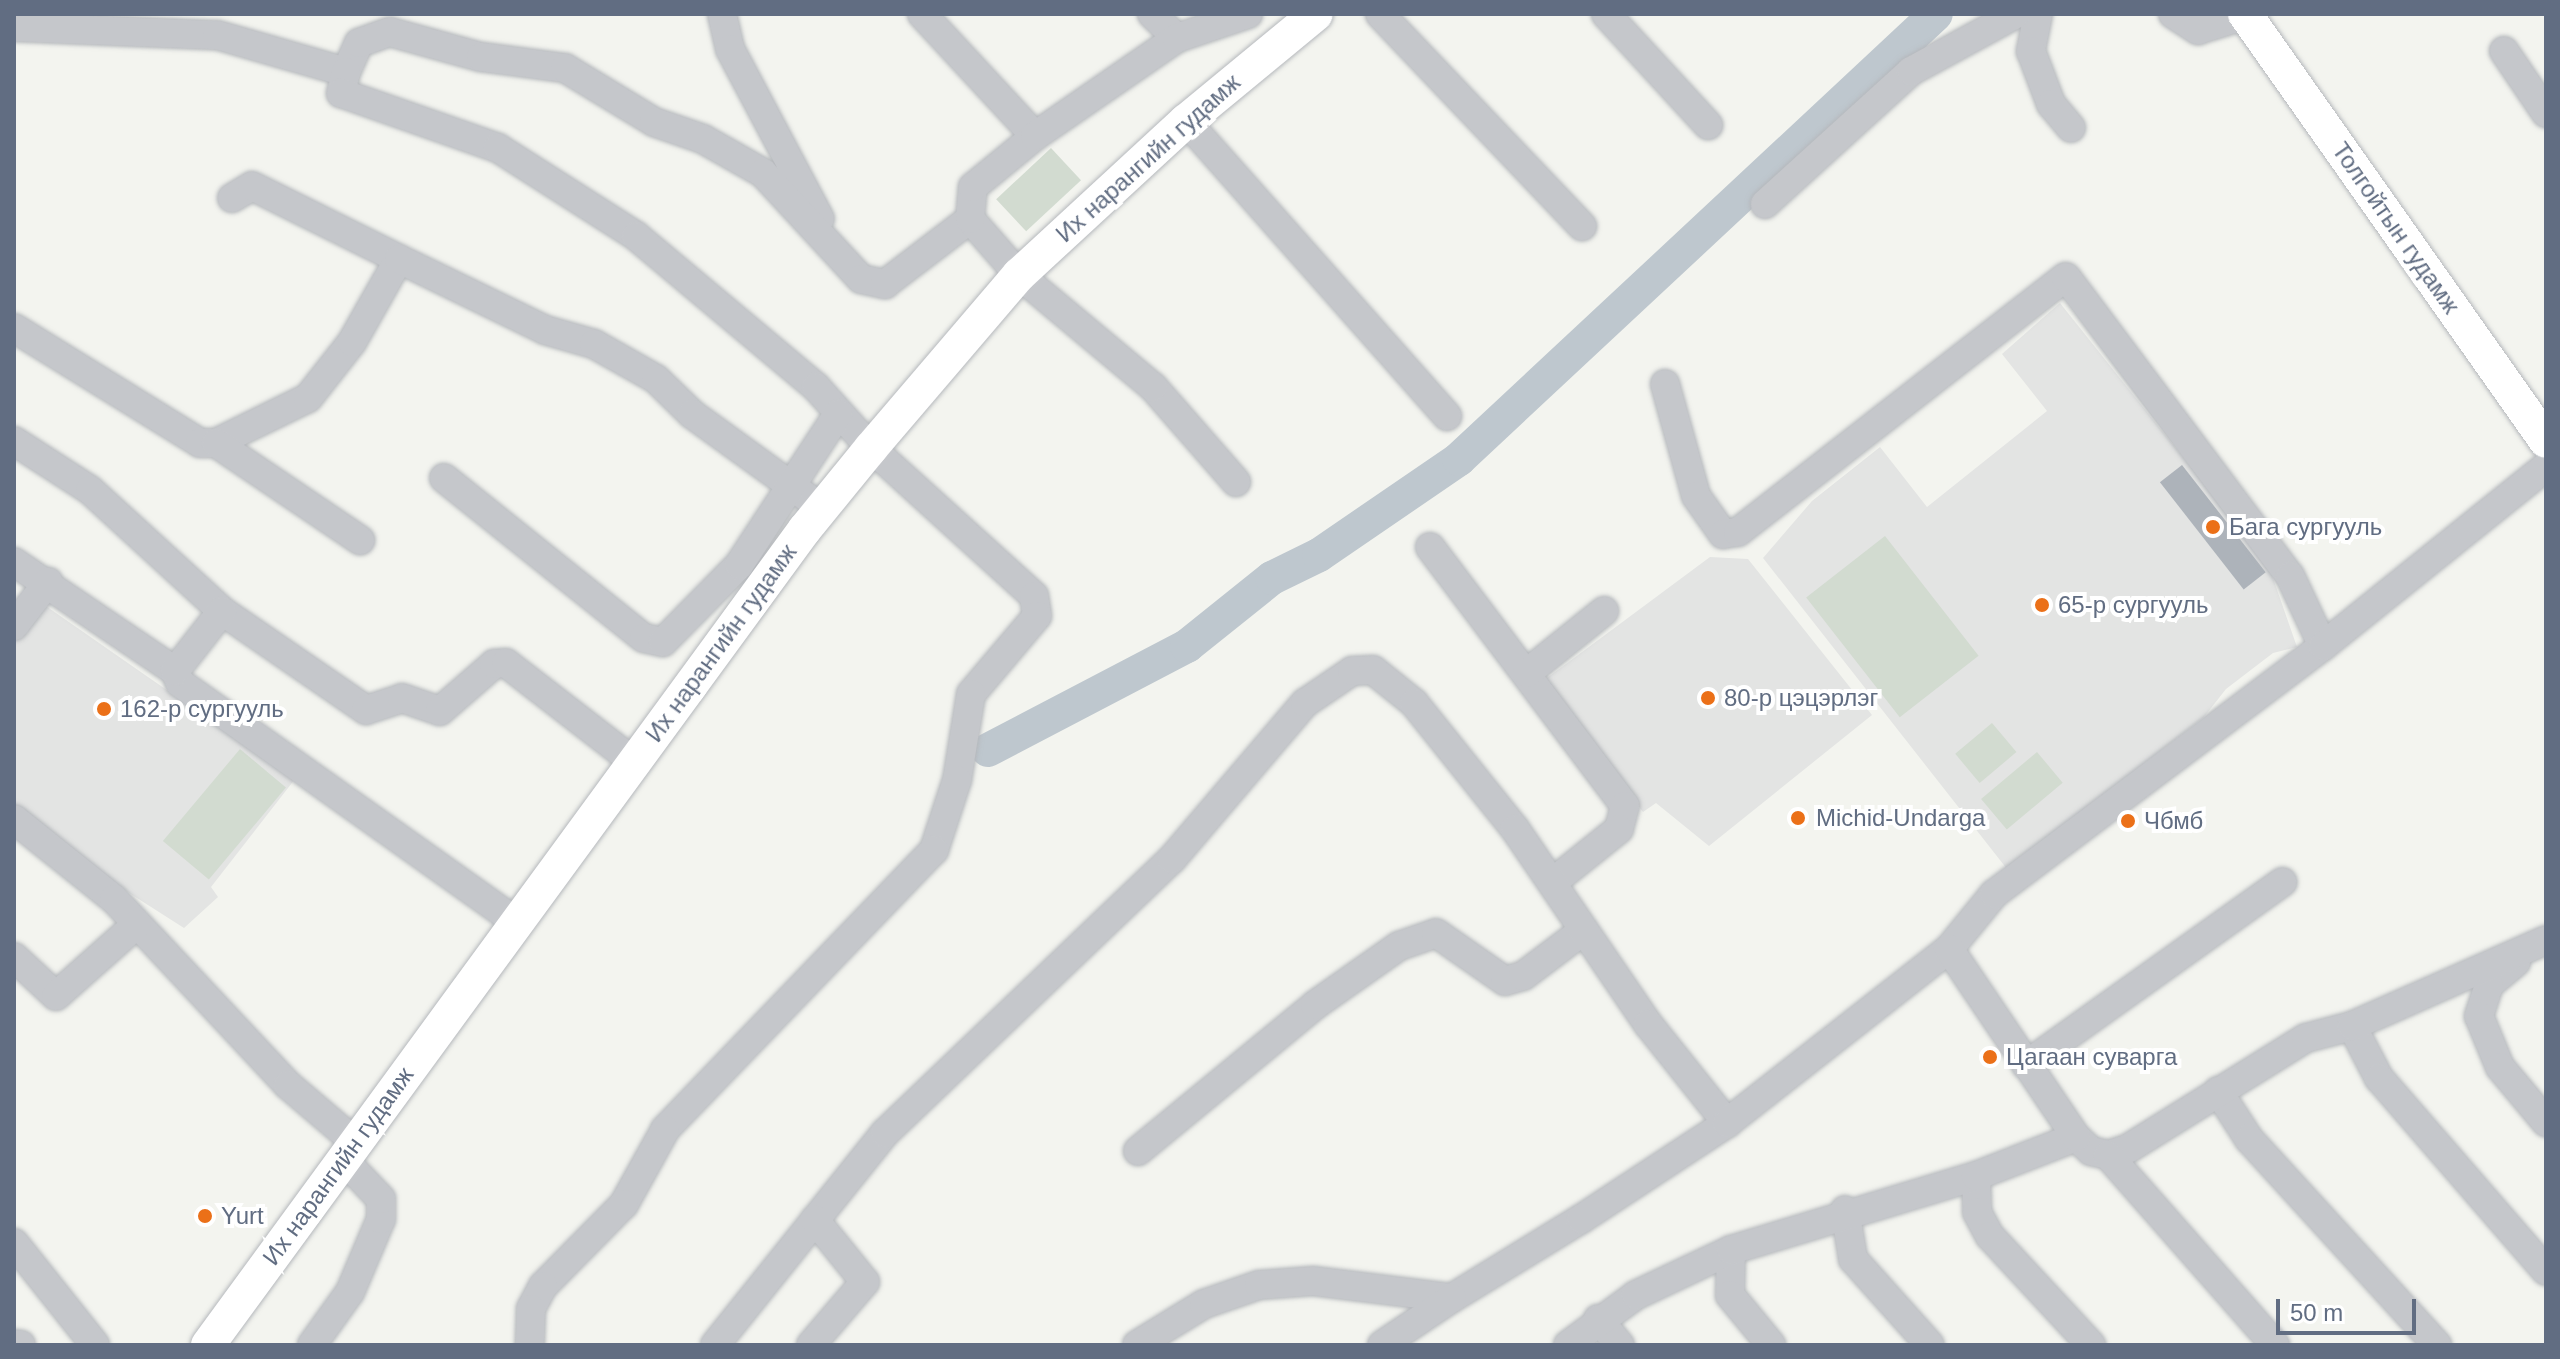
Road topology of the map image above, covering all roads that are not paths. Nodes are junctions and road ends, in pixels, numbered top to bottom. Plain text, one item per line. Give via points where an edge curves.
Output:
1 (191, 14) edge
2 (722, 14) edge
3 (922, 14) edge
4 (1152, 14) edge
5 (1248, 14) edge
6 (1316, 14) edge
7 (1380, 14) edge
8 (1606, 14) edge
9 (2016, 14) edge
10 (2038, 14) edge
11 (2173, 14) edge
12 (2246, 14) edge
13 (382, 23) edge
14 (14, 27) edge
15 (217, 35) junction
16 (1177, 38) junction
17 (2504, 51) dead end
18 (346, 72) junction
19 (2546, 113) edge
20 (1186, 121) junction
21 (1708, 125) dead end
22 (2071, 128) dead end
23 (1035, 136) junction
24 (232, 198) dead end
25 (1765, 204) dead end
26 (970, 219) junction
27 (1582, 226) dead end
28 (829, 238) junction
29 (399, 259) junction
30 (1019, 275) junction
31 (14, 328) edge
32 (1665, 384) dead end
33 (838, 414) junction
34 (1447, 416) dead end
35 (14, 441) edge
36 (2546, 441) edge
37 (216, 443) junction
38 (871, 448) junction
39 (2546, 467) edge
40 (444, 478) dead end
41 (1236, 482) dead end
42 (793, 489) junction
43 (822, 508) junction
44 (360, 540) dead end
45 (1430, 547) dead end
46 (14, 562) edge
47 (752, 575) junction
48 (48, 582) junction
49 (222, 611) junction
50 (1604, 611) dead end
51 (14, 626) edge
52 (2323, 646) junction
53 (175, 671) junction
54 (1527, 673) junction
55 (634, 762) junction
56 (14, 819) edge
57 (1553, 882) junction
58 (2283, 882) dead end
59 (516, 922) junction
60 (137, 924) junction
61 (1584, 930) junction
62 (2539, 945) edge
63 (1949, 949) junction
64 (14, 957) edge
65 (2352, 1026) junction
66 (2026, 1065) junction
67 (2218, 1091) junction
68 (2546, 1122) edge
69 (1727, 1123) junction
70 (2076, 1137) junction
71 (349, 1150) junction
72 (1138, 1151) dead end
73 (2108, 1155) junction
74 (1976, 1176) junction
75 (1845, 1210) junction
76 (815, 1220) junction
77 (14, 1243) edge
78 (1731, 1250) junction
79 (2546, 1271) edge
80 (1452, 1298) junction
81 (1598, 1319) junction
82 (14, 1344) edge
83 (21, 1345) edge
84 (95, 1345) edge
85 (208, 1345) edge
86 (312, 1345) edge
87 (530, 1345) edge
88 (715, 1345) edge
89 (811, 1345) edge
90 (1137, 1345) edge
91 (1382, 1345) edge
92 (1568, 1345) edge
93 (1620, 1345) edge
94 (1771, 1345) edge
95 (1930, 1345) edge
96 (2091, 1345) edge
97 (2275, 1345) edge
98 (2437, 1345) edge

1 - 15 street
2 - 28 street via 730,49
3 - 23 street
4 - 16 street
5 - 16 street
6 - 20 main road, Их нарангийн гудамж
7 - 27 street
8 - 21 street
9 - 25 street via 1911,71
10 - 22 street via 2031,51 2051,104
11 - 12 street via 2198,30
12 - 36 main road, Толгойтын гудамж
13 - 18 street via 359,43
13 - 28 street via 481,57 565,68 654,122 703,139 763,173
14 - 15 street
15 - 18 street
16 - 23 street
17 - 19 street
18 - 33 street via 341,93 498,148 636,236 816,387
20 - 30 main road, Их нарангийн гудамж
20 - 34 street
23 - 26 street via 973,187
24 - 29 street via 252,186
26 - 28 street via 885,284 861,279
26 - 30 street
29 - 37 street via 352,342 308,398
29 - 42 street via 545,330 594,344 656,379
30 - 38 main road, Их нарангийн гудамж
30 - 41 street via 1153,387
31 - 37 street via 200,443
32 - 52 street via 1696,496 1723,534 1738,532 2066,277 2290,576
33 - 38 street
33 - 42 street
35 - 49 street via 90,490
37 - 44 street
38 - 43 main road, Их нарангийн гудамж
38 - 87 street via 1034,596 1037,616 971,694 957,780 934,850 665,1130 624,1204 543,1286 531,1309
39 - 52 street
40 - 47 street via 644,638 663,642
42 - 43 street
42 - 47 street
43 - 47 main road, Их нарангийн гудамж
45 - 54 street
46 - 48 street
47 - 55 main road, Их нарангийн гудамж
48 - 51 street
48 - 53 street
49 - 53 street
49 - 55 street via 366,710 402,698 440,711 494,664 515,665
50 - 54 street
52 - 63 street via 1994,894
53 - 59 street via 180,683
54 - 57 street via 1625,806 1619,829
55 - 59 main road, Их нарангийн гудамж
56 - 60 street
57 - 61 street
57 - 76 street via 1392,682 1373,670 1332,679 1172,859 885,1133
58 - 66 street
59 - 71 main road, Их нарангийн гудамж
60 - 64 street via 56,996
60 - 71 street
61 - 69 street via 1648,1024
61 - 72 street via 1523,976 1505,981 1485,973 1436,933 1399,946 1315,1005
62 - 65 street
62 - 68 street via 2489,985 2479,1016 2500,1067
63 - 66 street
63 - 69 street
65 - 67 street via 2306,1038
65 - 79 street via 2379,1078
66 - 70 street
67 - 73 street via 2163,1131
67 - 98 street via 2249,1139
69 - 80 street
70 - 73 street via 2091,1151
70 - 74 street
71 - 85 main road, Их нарангийн гудамж
71 - 86 street via 381,1199 381,1219 350,1292
73 - 97 street
74 - 75 street
74 - 96 street via 1977,1212 1990,1236
75 - 78 street
75 - 95 street via 1853,1259
76 - 88 street
76 - 89 street via 865,1282
77 - 84 street
78 - 81 street
78 - 94 street via 1730,1295
80 - 90 street via 1313,1281 1259,1285 1204,1304
80 - 91 street
81 - 92 street
81 - 93 street
82 - 83 street

